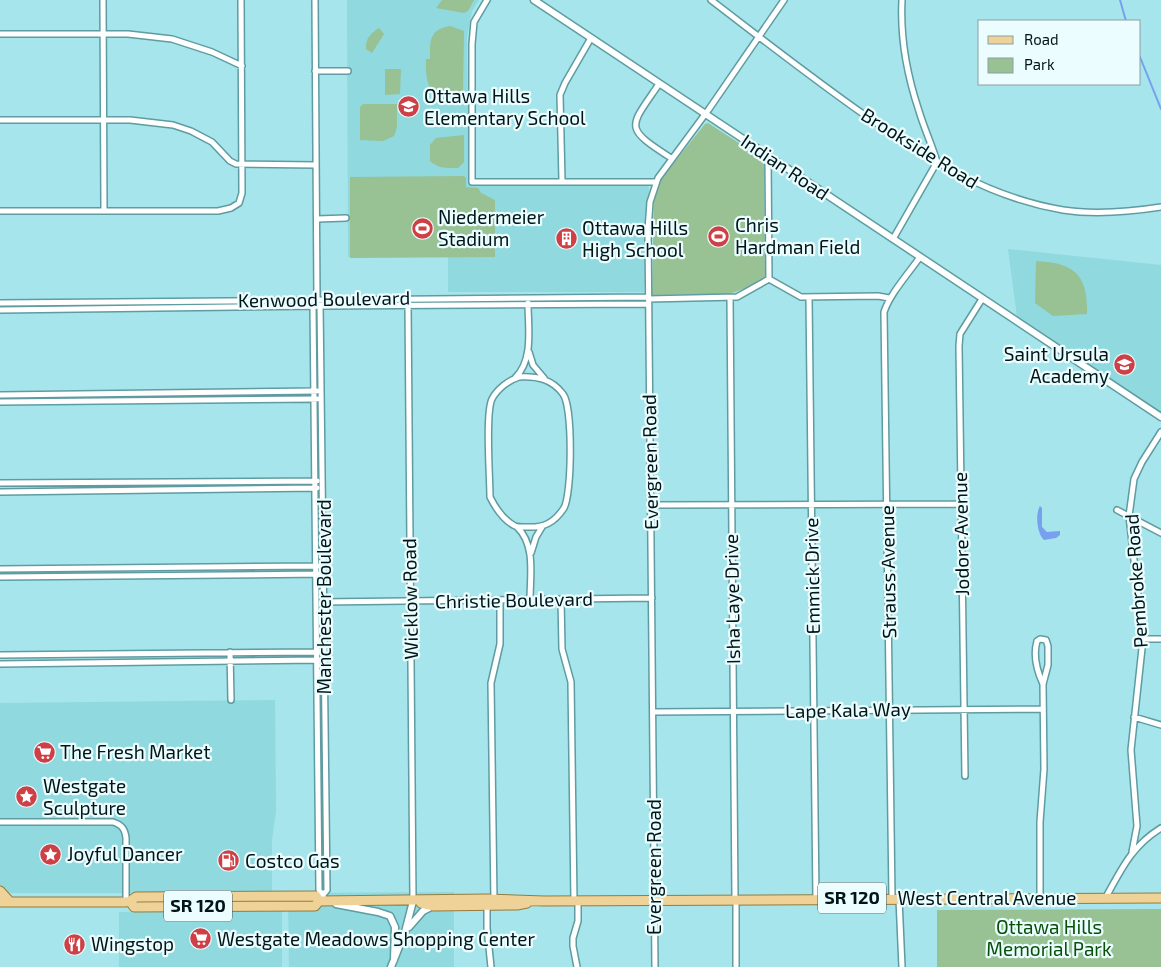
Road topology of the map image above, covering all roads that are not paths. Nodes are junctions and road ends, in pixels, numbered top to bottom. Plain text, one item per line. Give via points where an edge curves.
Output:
1 (103, 0) edge
2 (241, 0) edge
3 (315, 0) edge
4 (487, 0) edge
5 (534, 0) edge
6 (711, 0) edge
7 (784, 0) edge
8 (902, 0) edge
9 (0, 34) edge
10 (103, 35) junction
11 (759, 37) junction
12 (591, 38) junction
13 (242, 66) junction
14 (316, 71) junction
15 (348, 71) dead end
16 (660, 84) junction
17 (706, 114) junction
18 (0, 120) edge
19 (103, 120) junction
20 (768, 156) junction
21 (671, 158) junction
22 (937, 162) junction
23 (242, 165) junction
24 (316, 165) junction
25 (562, 181) junction
26 (656, 182) junction
27 (1161, 207) edge
28 (104, 210) junction
29 (0, 211) edge
30 (346, 218) dead end
31 (316, 219) junction
32 (893, 239) junction
33 (920, 257) junction
34 (769, 279) junction
35 (528, 297) junction
36 (407, 298) junction
37 (730, 298) junction
38 (809, 298) junction
39 (889, 298) junction
40 (317, 299) junction
41 (982, 299) junction
42 (648, 300) junction
43 (0, 302) edge
44 (528, 305) junction
45 (313, 306) junction
46 (321, 306) junction
47 (408, 306) junction
48 (0, 310) edge
49 (528, 349) junction
50 (545, 379) junction
51 (512, 380) junction
52 (314, 391) junction
53 (322, 391) junction
54 (0, 395) edge
55 (314, 399) junction
56 (322, 399) junction
57 (0, 402) edge
58 (1161, 417) edge
59 (1161, 432) edge
60 (315, 481) junction
61 (323, 481) junction
62 (0, 484) edge
63 (315, 488) junction
64 (323, 488) junction
65 (0, 492) edge
66 (731, 504) junction
67 (811, 504) junction
68 (887, 504) junction
69 (960, 504) junction
70 (650, 505) junction
71 (1117, 510) dead end
72 (1129, 516) junction
73 (516, 527) junction
74 (542, 527) junction
75 (1161, 533) edge
76 (530, 556) junction
77 (316, 566) junction
78 (324, 566) junction
79 (0, 569) edge
80 (316, 574) junction
81 (324, 574) junction
82 (0, 577) edge
83 (652, 598) junction
84 (561, 599) junction
85 (500, 600) junction
86 (530, 600) junction
87 (410, 601) junction
88 (316, 602) junction
89 (324, 602) junction
90 (1143, 639) junction
91 (1161, 639) edge
92 (230, 652) junction
93 (317, 652) junction
94 (324, 652) junction
95 (0, 655) edge
96 (317, 660) junction
97 (324, 660) junction
98 (230, 661) junction
99 (0, 664) edge
100 (1043, 684) junction
101 (231, 700) dead end
102 (1043, 708) junction
103 (889, 709) junction
104 (964, 709) junction
105 (733, 711) junction
106 (814, 711) junction
107 (652, 712) junction
108 (1134, 717) junction
109 (1161, 725) edge
110 (965, 776) dead end
111 (0, 822) edge
112 (1161, 828) edge
113 (1141, 831) junction
114 (1152, 834) junction
115 (1132, 852) junction
116 (0, 891) edge
117 (270, 896) junction
118 (1106, 897) junction
119 (895, 898) junction
120 (1040, 898) junction
121 (1161, 898) edge
122 (321, 899) junction
123 (735, 899) junction
124 (816, 899) junction
125 (654, 900) junction
126 (413, 901) junction
127 (576, 901) junction
128 (0, 902) edge
129 (10, 902) junction
130 (128, 902) junction
131 (491, 902) junction
132 (222, 906) junction
133 (434, 906) junction
134 (405, 932) junction
135 (392, 964) edge
136 (491, 967) edge
137 (577, 967) edge
138 (655, 967) edge
139 (736, 967) edge
140 (902, 967) edge

1 - 10 street
2 - 13 street
3 - 14 street, Manchester Boulevard
4 - 25 street via 474,22 472,44 472,182
5 - 12 street, Indian Road
6 - 11 street, Brookside Road
7 - 11 street, Evergreen Road
8 - 22 street via 906,66
9 - 10 street
10 - 13 street via 172,39
10 - 19 street
11 - 17 street, Evergreen Road
11 - 22 street, Brookside Road via 834,93
12 - 16 street, Indian Road
12 - 25 street via 560,95
13 - 23 street
14 - 15 street
14 - 24 street, Manchester Boulevard
16 - 17 street, Indian Road
16 - 21 street via 637,117 636,130
17 - 20 street, Indian Road
17 - 21 street, Evergreen Road
18 - 19 street
19 - 23 street via 173,125 212,142 230,161
19 - 28 street
20 - 32 street, Indian Road
20 - 34 street
21 - 26 street, Evergreen Road
22 - 27 street, Brookside Road via 995,192 1056,208 1106,213
22 - 32 street
23 - 24 street
23 - 28 street via 242,193 239,203 231,208 218,211
24 - 31 street, Manchester Boulevard
25 - 26 street
26 - 42 street, Evergreen Road via 648,213
28 - 29 street
30 - 31 street
31 - 40 street, Manchester Boulevard
32 - 33 street, Indian Road
33 - 39 street, Strauss Avenue
33 - 41 street, Indian Road
34 - 37 street
34 - 38 street via 801,297
35 - 36 street, Kenwood Boulevard
35 - 42 street, Kenwood Boulevard
35 - 44 street
36 - 40 street, Kenwood Boulevard
36 - 47 street, Wicklow Road
37 - 42 street
37 - 66 street, Isha Laye Drive
38 - 39 street
38 - 67 street, Emmick Drive
39 - 68 street, Strauss Avenue via 884,312
40 - 43 street, Kenwood Boulevard
40 - 45 street
40 - 46 street, Manchester Boulevard
41 - 58 street, Indian Road
41 - 69 street, Jodore Avenue via 960,340
42 - 44 street, Kenwood Boulevard
42 - 70 street, Evergreen Road
44 - 47 street, Kenwood Boulevard
44 - 49 street
45 - 46 street, Kenwood Boulevard
45 - 48 street, Kenwood Boulevard
45 - 52 street, Manchester Boulevard
46 - 47 street, Kenwood Boulevard
46 - 53 street, Manchester Boulevard
47 - 87 street, Wicklow Road
49 - 50 street via 533,365
49 - 51 street via 524,367
50 - 51 street via 529,376
50 - 74 street via 560,390 567,404 569,487 564,508
51 - 73 street via 490,404 490,497 501,515
52 - 53 street
52 - 54 street
52 - 55 street, Manchester Boulevard
53 - 56 street, Manchester Boulevard
55 - 56 street
55 - 57 street
55 - 60 street, Manchester Boulevard
56 - 61 street, Manchester Boulevard
59 - 72 street, Pembroke Road via 1134,479
60 - 61 street
60 - 62 street
60 - 63 street, Manchester Boulevard
61 - 64 street, Manchester Boulevard
63 - 64 street
63 - 65 street
63 - 77 street, Manchester Boulevard
64 - 78 street, Manchester Boulevard
66 - 67 street
66 - 70 street
66 - 105 street, Isha Laye Drive
67 - 68 street
67 - 106 street, Emmick Drive
68 - 69 street
68 - 103 street, Strauss Avenue
69 - 104 street, Jodore Avenue
70 - 83 street, Evergreen Road
71 - 72 street
72 - 75 street
72 - 90 street, Pembroke Road
73 - 74 street
73 - 76 street via 525,537
74 - 76 street
76 - 86 street
77 - 78 street
77 - 79 street
77 - 80 street, Manchester Boulevard
78 - 81 street, Manchester Boulevard
80 - 81 street
80 - 82 street
80 - 88 street, Manchester Boulevard
81 - 89 street, Manchester Boulevard
83 - 84 street, Christie Boulevard
83 - 107 street, Evergreen Road
84 - 86 street, Christie Boulevard
84 - 127 street via 562,649 571,682
85 - 86 street, Christie Boulevard
85 - 87 street, Christie Boulevard
85 - 131 street via 500,644 491,683
87 - 89 street, Christie Boulevard
87 - 126 street, Wicklow Road
88 - 89 street, Christie Boulevard
88 - 93 street, Manchester Boulevard
89 - 94 street, Manchester Boulevard
90 - 91 street
90 - 108 street, Pembroke Road
92 - 93 street
92 - 95 street
92 - 98 street
93 - 94 street
93 - 96 street, Manchester Boulevard
94 - 97 street, Manchester Boulevard
96 - 97 street
96 - 98 street
96 - 122 street, Manchester Boulevard
97 - 122 street, Manchester Boulevard via 327,890
98 - 99 street
98 - 101 street
100 - 100 street via 1048,669 1047,643 1043,639 1037,641 1036,648
100 - 102 street
102 - 104 street, Lape Kala Way
102 - 120 street
103 - 104 street, Lape Kala Way
103 - 106 street, Lape Kala Way
103 - 119 street, Strauss Avenue
104 - 110 street, Jodore Avenue
105 - 106 street, Lape Kala Way
105 - 107 street, Lape Kala Way
105 - 123 street, Isha Laye Drive
106 - 124 street, Emmick Drive
107 - 125 street, Evergreen Road
108 - 109 street
108 - 113 street, Pembroke Road via 1131,750
111 - 130 street via 108,821 121,825 126,832
112 - 114 street, Pembroke Road
113 - 114 street
113 - 115 street, Pembroke Road
114 - 115 street, Pembroke Road
115 - 118 street, Pembroke Road
116 - 129 main road
117 - 122 main road, West Central Avenue via 316,896
117 - 130 main road, West Central Avenue via 136,897
117 - 132 main road via 267,901 224,901
118 - 120 main road, West Central Avenue / SR 120
118 - 121 main road, West Central Avenue / SR 120
119 - 120 main road, West Central Avenue / SR 120
119 - 124 main road, West Central Avenue / SR 120
119 - 140 street, Strauss Avenue
122 - 126 main road, West Central Avenue / SR 120
122 - 132 main road, West Central Avenue / SR 120 via 315,906
122 - 135 street via 390,916 395,927
123 - 124 main road, West Central Avenue / SR 120
123 - 125 main road, West Central Avenue / SR 120
123 - 139 street, Isha Laye Drive
125 - 127 main road, West Central Avenue / SR 120
125 - 138 street, Evergreen Road
126 - 131 main road, West Central Avenue / SR 120
126 - 133 main road, West Central Avenue / SR 120
126 - 134 street
127 - 131 main road, West Central Avenue / SR 120 via 517,905
127 - 137 street via 578,921 573,946
128 - 129 main road, West Central Avenue / SR 120
129 - 130 main road, West Central Avenue / SR 120
130 - 132 main road, West Central Avenue / SR 120 via 134,907
131 - 133 main road, West Central Avenue / SR 120
131 - 136 street via 487,928
133 - 134 street via 423,911
134 - 135 street

